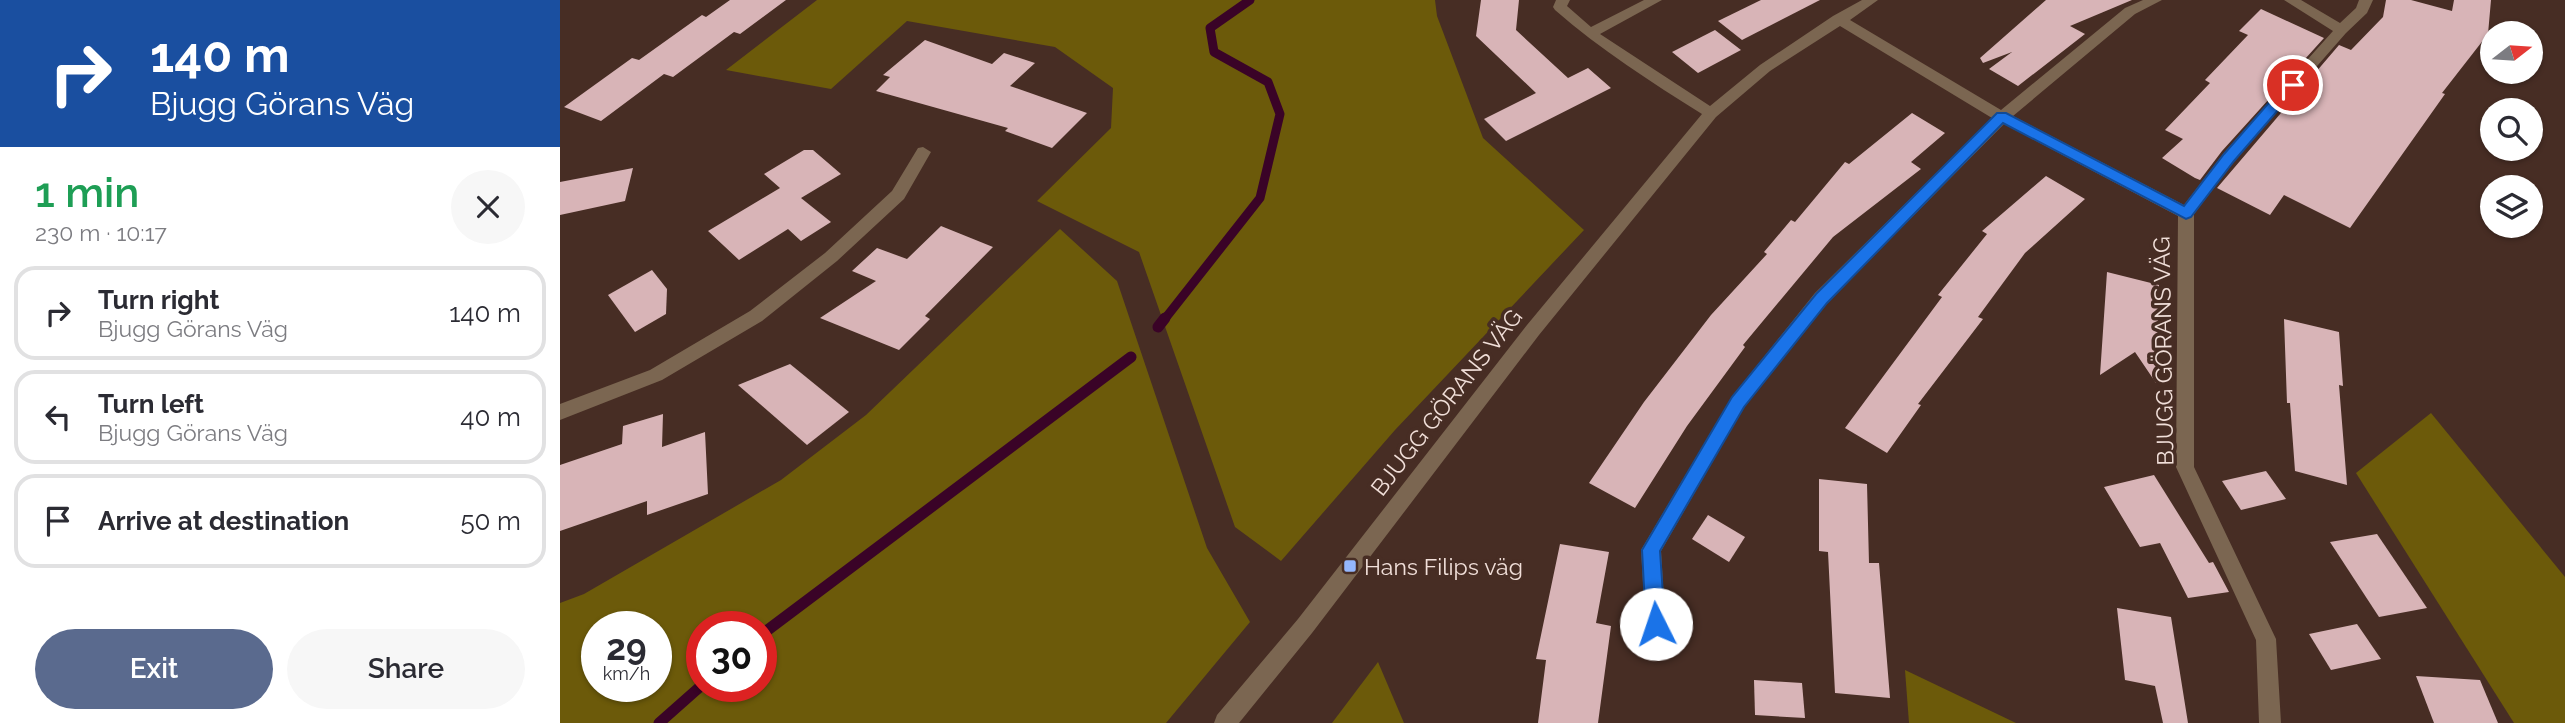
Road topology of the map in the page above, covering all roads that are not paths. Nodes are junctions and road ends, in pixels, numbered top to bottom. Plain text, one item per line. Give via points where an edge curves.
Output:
1 (1563, 0) edge
2 (1655, 0) edge
3 (1871, 0) edge
4 (2155, 0) edge
5 (2291, 0) edge
6 (2366, 0) edge
7 (1838, 19) junction
8 (2341, 30) junction
9 (1590, 33) junction
10 (1710, 113) junction
11 (2001, 117) junction
12 (923, 152) dead end
13 (2186, 213) junction
14 (560, 412) edge
15 (1657, 648) dead end
16 (1225, 723) edge
17 (2270, 723) edge

1 - 9 street via 1560,7
2 - 9 street
3 - 7 street, BJUGG GÖRANS VÄG
4 - 11 street via 2130,11
5 - 8 street
6 - 8 street, BJUGG GÖRANS VÄG
7 - 10 street, BJUGG GÖRANS VÄG via 1765,68
7 - 11 street, BJUGG GÖRANS VÄG
8 - 13 street, BJUGG GÖRANS VÄG
9 - 10 street
10 - 16 street, BJUGG GÖRANS VÄG
11 - 13 street, BJUGG GÖRANS VÄG
11 - 15 street via 1821,298 1738,402 1651,550
12 - 14 street via 898,194 831,257 756,316 656,374
13 - 17 street, BJUGG GÖRANS VÄG via 2185,467 2266,639

